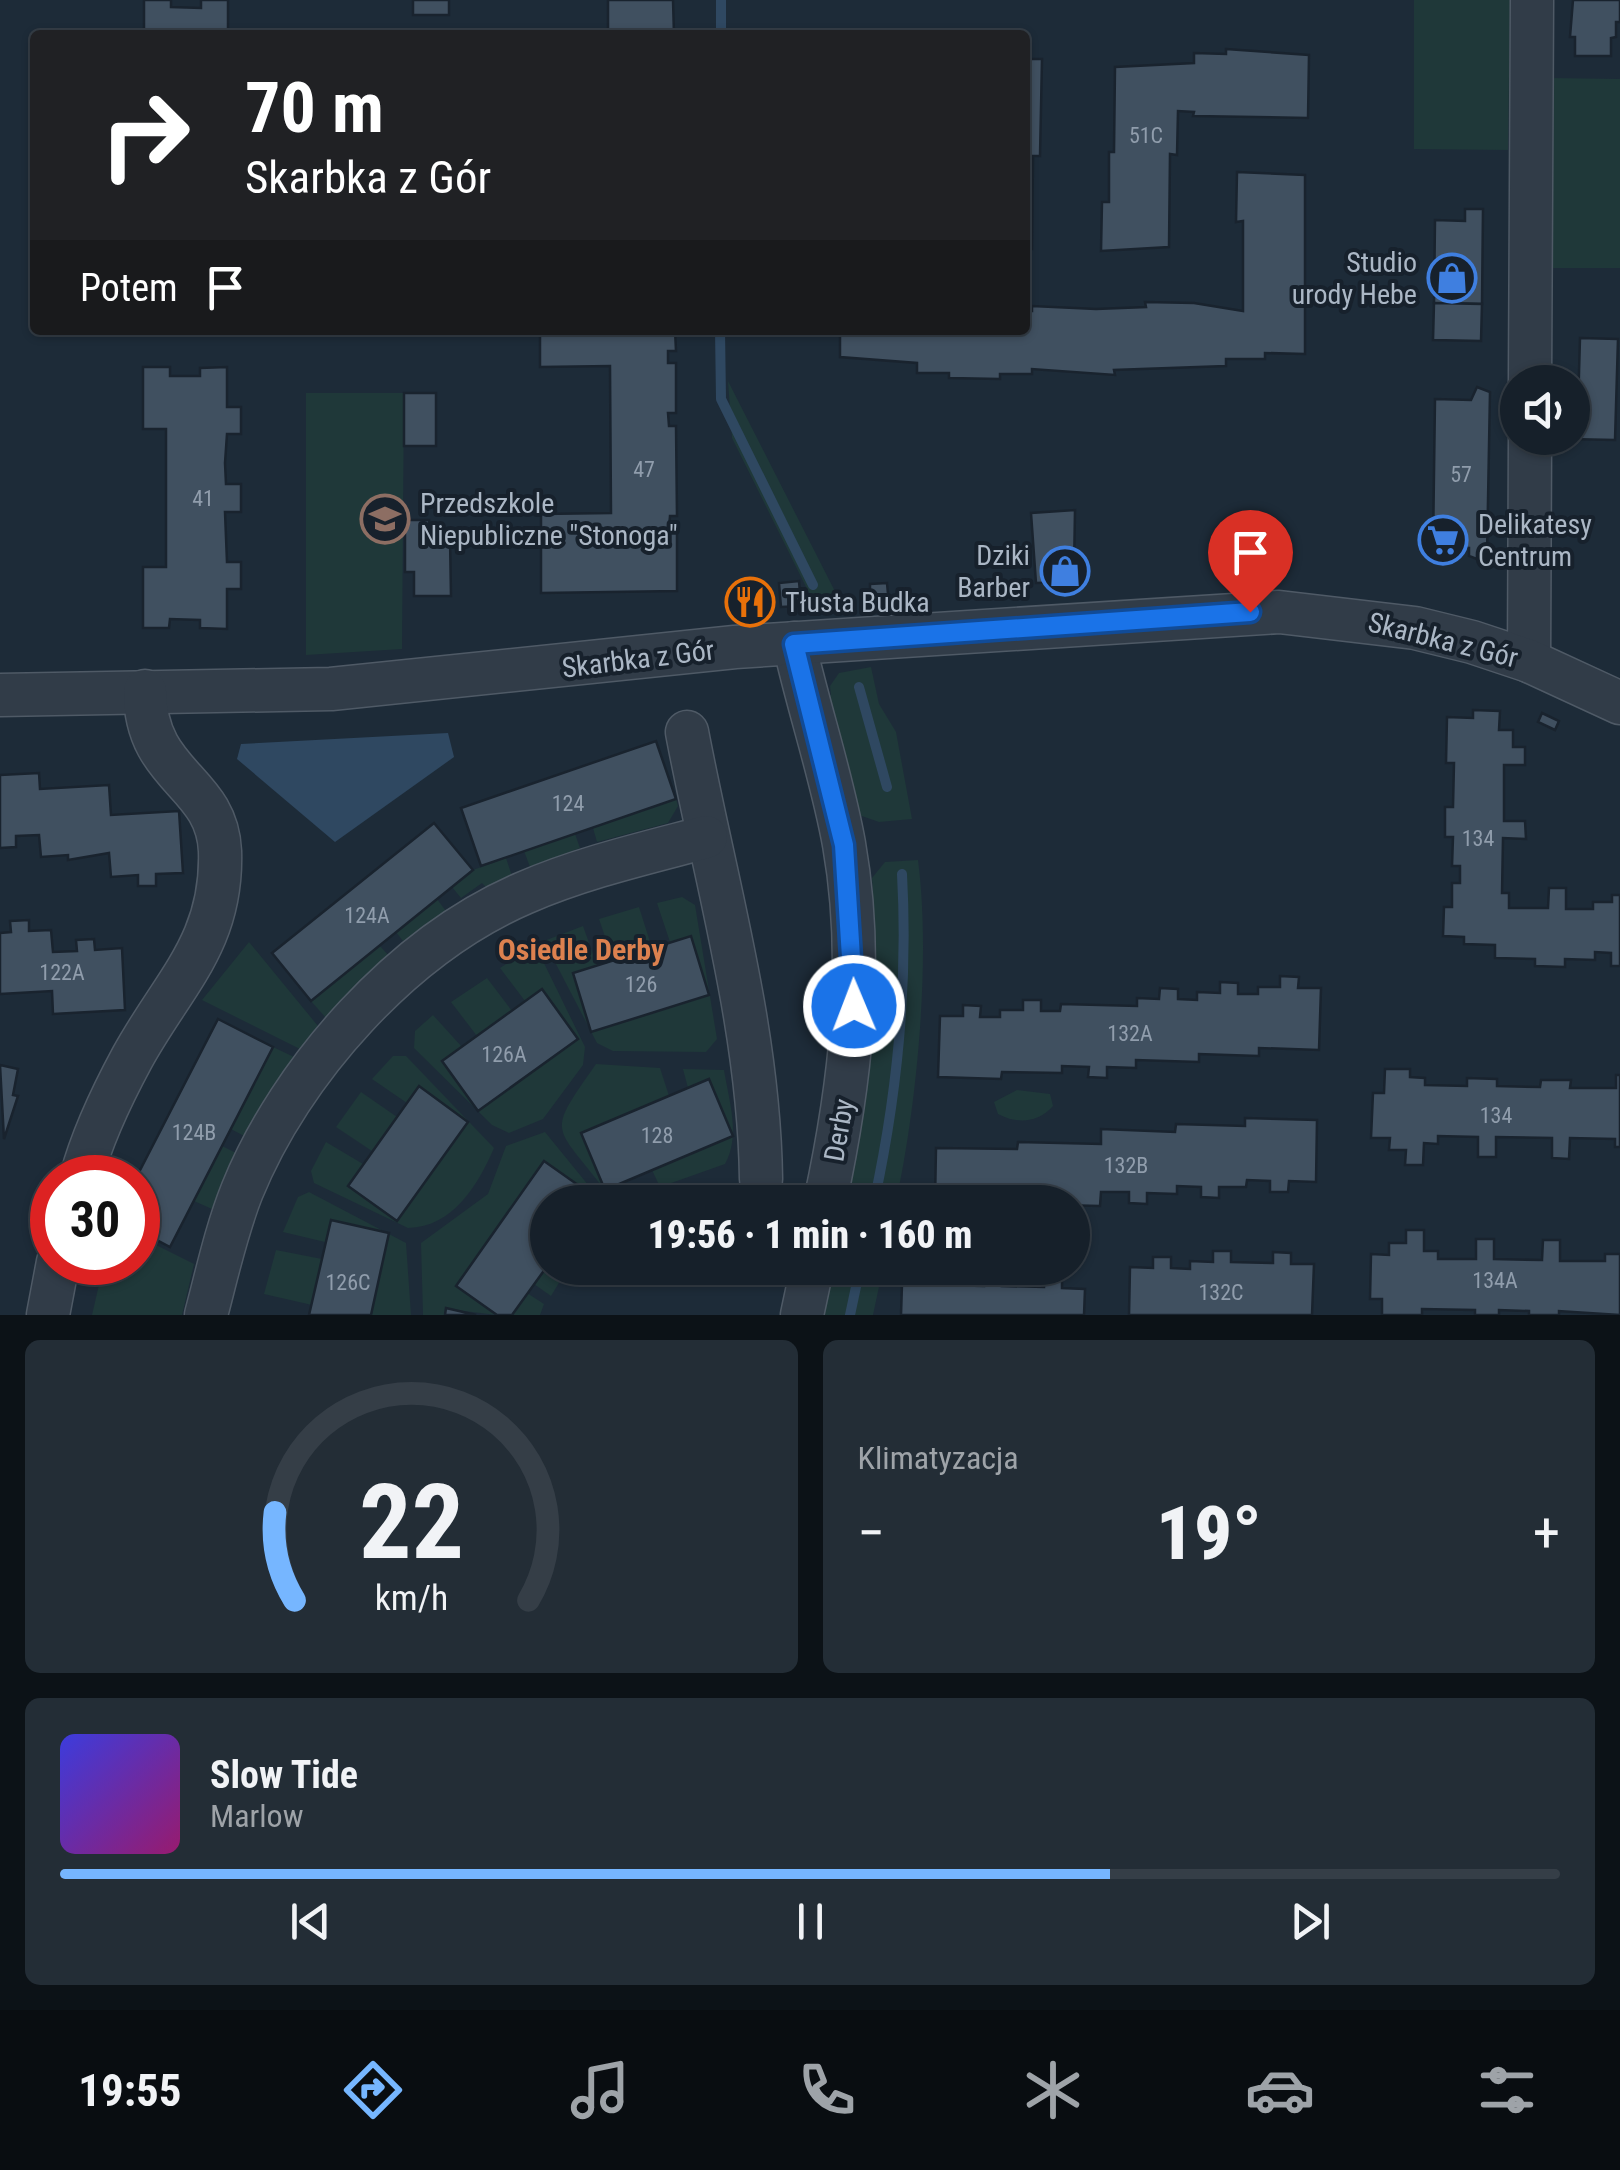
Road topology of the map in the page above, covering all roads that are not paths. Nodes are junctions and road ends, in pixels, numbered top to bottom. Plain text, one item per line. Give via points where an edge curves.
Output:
1 (1532, 0) edge
2 (1530, 365) edge
3 (1530, 455) edge
4 (794, 644) junction
5 (1529, 661) junction
6 (145, 691) junction
7 (0, 696) edge
8 (1620, 703) edge
9 (687, 732) dead end
10 (706, 838) junction
11 (88, 1155) edge
12 (787, 1185) edge
13 (829, 1185) edge
14 (54, 1285) edge
15 (808, 1285) edge
16 (48, 1315) edge
17 (206, 1315) edge
18 (802, 1315) edge

1 - 2 street
3 - 5 street
4 - 5 street, Skarbka z Gór via 1279,612 1415,628
4 - 6 street, Skarbka z Gór via 380,685
4 - 13 street, Derby via 844,845 852,927 854,1006
5 - 8 street, Skarbka z Gór
6 - 7 street, Skarbka z Gór
6 - 11 street via 154,746 208,807 220,846 220,898 208,938 132,1058
9 - 10 street
10 - 12 street via 722,886 771,1180
10 - 17 street via 524,893 478,916 371,1000 270,1132 242,1192
14 - 16 street
15 - 18 street

